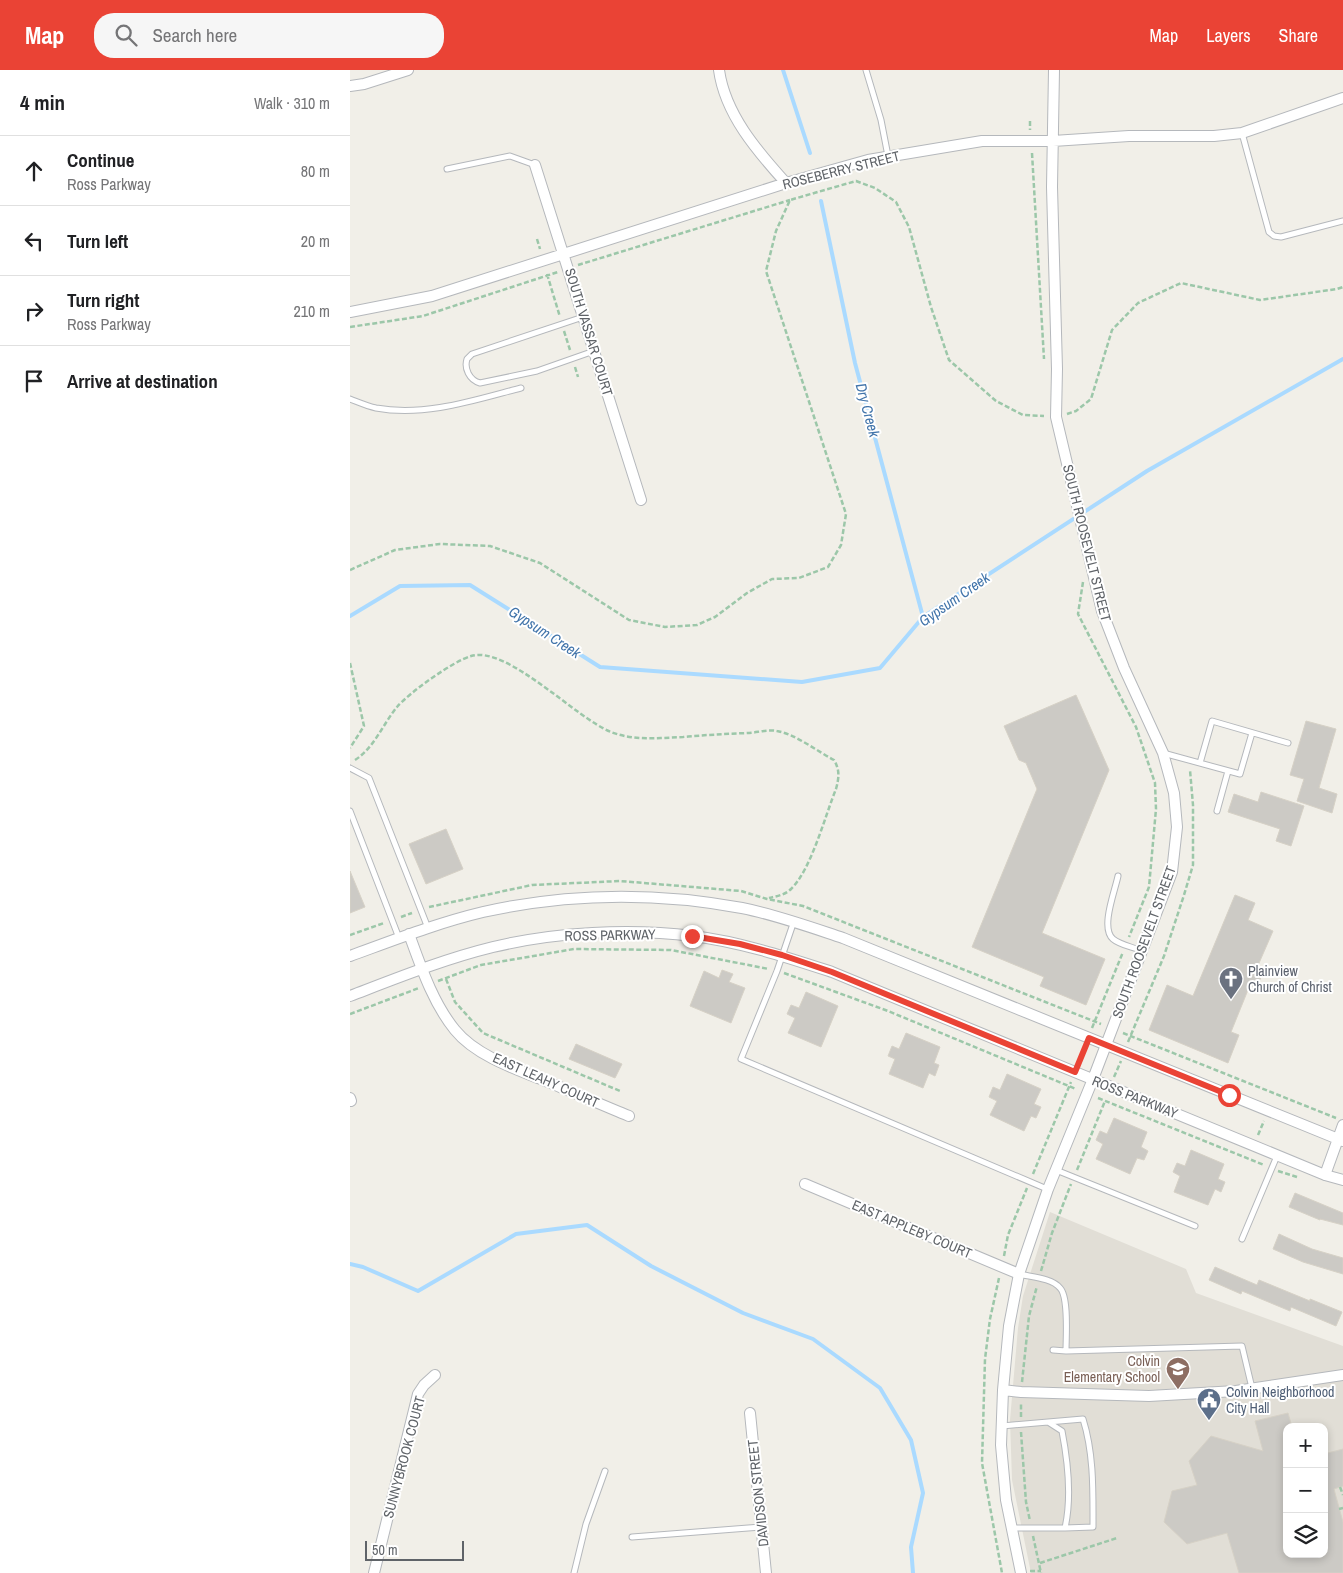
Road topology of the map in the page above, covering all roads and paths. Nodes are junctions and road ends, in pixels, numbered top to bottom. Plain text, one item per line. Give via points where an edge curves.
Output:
1 (408, 70) edge
2 (719, 70) edge
3 (866, 70) edge
4 (1054, 70) edge
5 (350, 86) edge
6 (1343, 98) edge
7 (1030, 121) dead end
8 (1242, 133) junction
9 (1031, 141) junction
10 (1053, 141) junction
11 (888, 157) junction
12 (535, 165) joint
13 (447, 169) dead end
14 (786, 183) junction
15 (1343, 221) edge
16 (537, 239) dead end
17 (564, 253) junction
18 (543, 260) junction
19 (1343, 287) edge
20 (350, 312) edge
21 (584, 316) junction
22 (562, 324) junction
23 (595, 350) junction
24 (573, 358) junction
25 (1044, 362) dead end
26 (578, 377) dead end
27 (521, 388) dead end
28 (350, 399) edge
29 (1044, 408) dead end
30 (1044, 416) junction
31 (1056, 417) junction
32 (1046, 424) dead end
33 (641, 500) dead end
34 (350, 570) edge
35 (1083, 577) dead end
36 (350, 663) edge
37 (1252, 733) junction
38 (1288, 743) dead end
39 (350, 748) edge
40 (1163, 752) junction
41 (1200, 763) junction
42 (350, 766) edge
43 (1189, 768) dead end
44 (1228, 771) junction
45 (350, 811) edge
46 (1217, 811) dead end
47 (1118, 876) dead end
48 (767, 899) junction
49 (421, 910) junction
50 (762, 913) junction
51 (392, 920) junction
52 (794, 921) junction
53 (428, 928) junction
54 (350, 935) edge
55 (404, 936) junction
56 (1126, 945) junction
57 (1142, 951) junction
58 (782, 955) junction
59 (350, 956) edge
60 (422, 969) junction
61 (777, 971) junction
62 (446, 978) junction
63 (429, 984) junction
64 (350, 996) edge
65 (350, 1014) edge
66 (1095, 1022) junction
67 (1112, 1028) junction
68 (1131, 1036) junction
69 (1089, 1038) junction
70 (1106, 1044) junction
71 (1124, 1052) junction
72 (1075, 1072) junction
73 (1092, 1079) junction
74 (1069, 1086) junction
75 (1110, 1087) junction
76 (620, 1091) dead end
77 (1087, 1093) junction
78 (1105, 1100) junction
79 (1268, 1111) junction
80 (629, 1116) dead end
81 (1343, 1121) edge
82 (1343, 1125) edge
83 (1340, 1140) edge
84 (1253, 1146) junction
85 (1277, 1155) junction
86 (1272, 1168) junction
87 (1056, 1170) junction
88 (1324, 1174) junction
89 (1074, 1177) junction
90 (1298, 1178) dead end
91 (1343, 1180) edge
92 (805, 1184) dead end
93 (1048, 1189) junction
94 (1195, 1226) dead end
95 (1242, 1239) dead end
96 (1019, 1274) junction
97 (1039, 1279) junction
98 (1053, 1350) dead end
99 (1066, 1351) junction
100 (435, 1374) dead end
101 (1343, 1375) edge
102 (1252, 1388) junction
103 (1003, 1390) junction
104 (1021, 1392) junction
105 (750, 1413) dead end
106 (1048, 1422) junction
107 (1021, 1424) junction
108 (1002, 1426) junction
109 (605, 1471) dead end
110 (1340, 1487) dead end
111 (1343, 1496) edge
112 (761, 1527) junction
113 (1012, 1528) junction
114 (1032, 1528) junction
115 (1066, 1528) junction
116 (632, 1537) dead end
117 (1117, 1538) dead end
118 (1040, 1563) junction
119 (374, 1573) edge
120 (574, 1573) edge
121 (766, 1573) edge
122 (1021, 1573) edge
123 (1042, 1573) edge

1 - 5 street
2 - 14 street via 721,85 741,126 763,158
3 - 11 lane
4 - 10 street, SOUTH ROOSEVELT STREET
6 - 8 street, ROSEBERRY STREET
7 - 9 path
8 - 10 street, ROSEBERRY STREET
8 - 15 lane via 1269,232 1281,237
9 - 10 street, ROSEBERRY STREET
9 - 11 street, ROSEBERRY STREET via 982,141
9 - 25 path
10 - 31 street, SOUTH ROOSEVELT STREET via 1058,369
11 - 14 street, ROSEBERRY STREET
12 - 13 lane via 510,156
12 - 17 street, SOUTH VASSAR COURT
14 - 17 street, ROSEBERRY STREET
16 - 18 path
17 - 18 street, ROSEBERRY STREET
17 - 21 street, SOUTH VASSAR COURT
18 - 20 street, ROSEBERRY STREET via 432,296
18 - 22 path
19 - 31 path via 1260,300 1182,283 1138,303 1112,330 1090,399 1076,411
21 - 22 lane
21 - 23 street, SOUTH VASSAR COURT
22 - 24 path
22 - 24 lane via 472,354 467,359 466,369 475,382 480,383 537,371
23 - 24 lane
23 - 33 street, SOUTH VASSAR COURT
24 - 26 path
27 - 28 lane via 458,405 422,410 374,408
29 - 30 path
30 - 31 path
30 - 32 path
30 - 34 path via 1023,415 996,401 949,360 909,227 896,202 875,188 856,181 790,200 776,231 766,271 846,514 841,545 828,567 799,578 772,580 697,625 665,627 629,620 540,563 490,546 440,544 395,550
31 - 40 street, SOUTH ROOSEVELT STREET via 1106,619 1124,668
35 - 56 path via 1078,614 1136,727 1155,783 1149,887
36 - 39 path via 364,726
37 - 38 lane
37 - 41 lane via 1212,721
37 - 44 lane via 1240,774
40 - 41 lane
40 - 57 street, SOUTH ROOSEVELT STREET via 1174,793 1177,827 1172,872
41 - 44 lane
42 - 48 path via 363,755 407,697 455,664 477,655 512,666 596,724 626,736 647,738 774,730 785,733 834,760 839,777 800,878 783,895
42 - 49 lane via 369,778
43 - 68 path via 1193,805 1192,865 1164,956
44 - 46 lane
45 - 51 lane
47 - 56 lane via 1107,922 1108,933
48 - 49 path via 741,891 620,881 532,885
48 - 50 path
48 - 66 path via 803,906
49 - 51 path
49 - 53 lane
50 - 52 street
50 - 53 street via 700,902 620,896 518,905
51 - 54 path
51 - 55 lane
52 - 58 lane
52 - 69 street
53 - 55 street
55 - 59 street
55 - 60 street, EAST LEAHY COURT
56 - 57 lane
56 - 66 path
57 - 67 street, SOUTH ROOSEVELT STREET
58 - 60 street, ROSS PARKWAY via 692,936 604,933 493,947
58 - 61 lane
58 - 72 street, ROSS PARKWAY via 832,972
60 - 63 street, EAST LEAHY COURT
60 - 64 street, ROSS PARKWAY
61 - 62 path via 671,950 574,949 481,965
61 - 74 path via 888,1011
61 - 93 lane via 741,1059
62 - 63 path
62 - 76 path via 455,1002 483,1032
63 - 65 path
63 - 80 street, EAST LEAHY COURT via 456,1031 476,1048 505,1064
66 - 67 path
66 - 69 path
67 - 68 path
67 - 70 street, SOUTH ROOSEVELT STREET
68 - 71 path
68 - 81 path
69 - 70 street
69 - 72 path
70 - 71 street
70 - 73 street, SOUTH ROOSEVELT STREET
71 - 75 path
71 - 79 street
72 - 73 street, ROSS PARKWAY
72 - 74 path
73 - 75 street, ROSS PARKWAY
73 - 77 street, SOUTH ROOSEVELT STREET
74 - 77 path
75 - 78 path
75 - 84 street, ROSS PARKWAY
77 - 78 path
77 - 87 street, SOUTH ROOSEVELT STREET
78 - 86 path
78 - 89 path
79 - 83 street
79 - 84 path
82 - 83 street
83 - 88 street
84 - 85 street, ROSS PARKWAY
85 - 86 lane
85 - 88 street, ROSS PARKWAY
86 - 90 path
86 - 95 lane
87 - 89 lane
87 - 93 street, SOUTH ROOSEVELT STREET
88 - 91 street, ROSS PARKWAY
89 - 94 lane
89 - 97 path via 1052,1233
92 - 96 street, EAST APPLEBY COURT
93 - 96 street, SOUTH ROOSEVELT STREET
96 - 97 lane
96 - 103 street, SOUTH ROOSEVELT STREET via 1009,1326
97 - 99 lane via 1060,1287 1064,1293
97 - 104 path via 1029,1316
98 - 99 lane
99 - 102 lane via 1242,1346
100 - 119 street, SUNNYBROOK COURT via 418,1394
101 - 102 street
102 - 104 street via 1149,1396
103 - 104 street
103 - 108 street, SOUTH ROOSEVELT STREET
104 - 107 path
105 - 112 street, DAVIDSON STREET
106 - 107 lane
106 - 115 lane via 1062,1431 1069,1512
106 - 115 lane via 1083,1420 1089,1437 1093,1527
107 - 108 lane
107 - 114 path via 1026,1502
108 - 113 street, SOUTH ROOSEVELT STREET via 1006,1500
109 - 120 lane via 586,1524
110 - 111 path
112 - 116 lane
112 - 121 street, DAVIDSON STREET
113 - 114 lane
113 - 122 street, SOUTH ROOSEVELT STREET
114 - 115 lane
114 - 118 path
117 - 118 path
118 - 123 path

